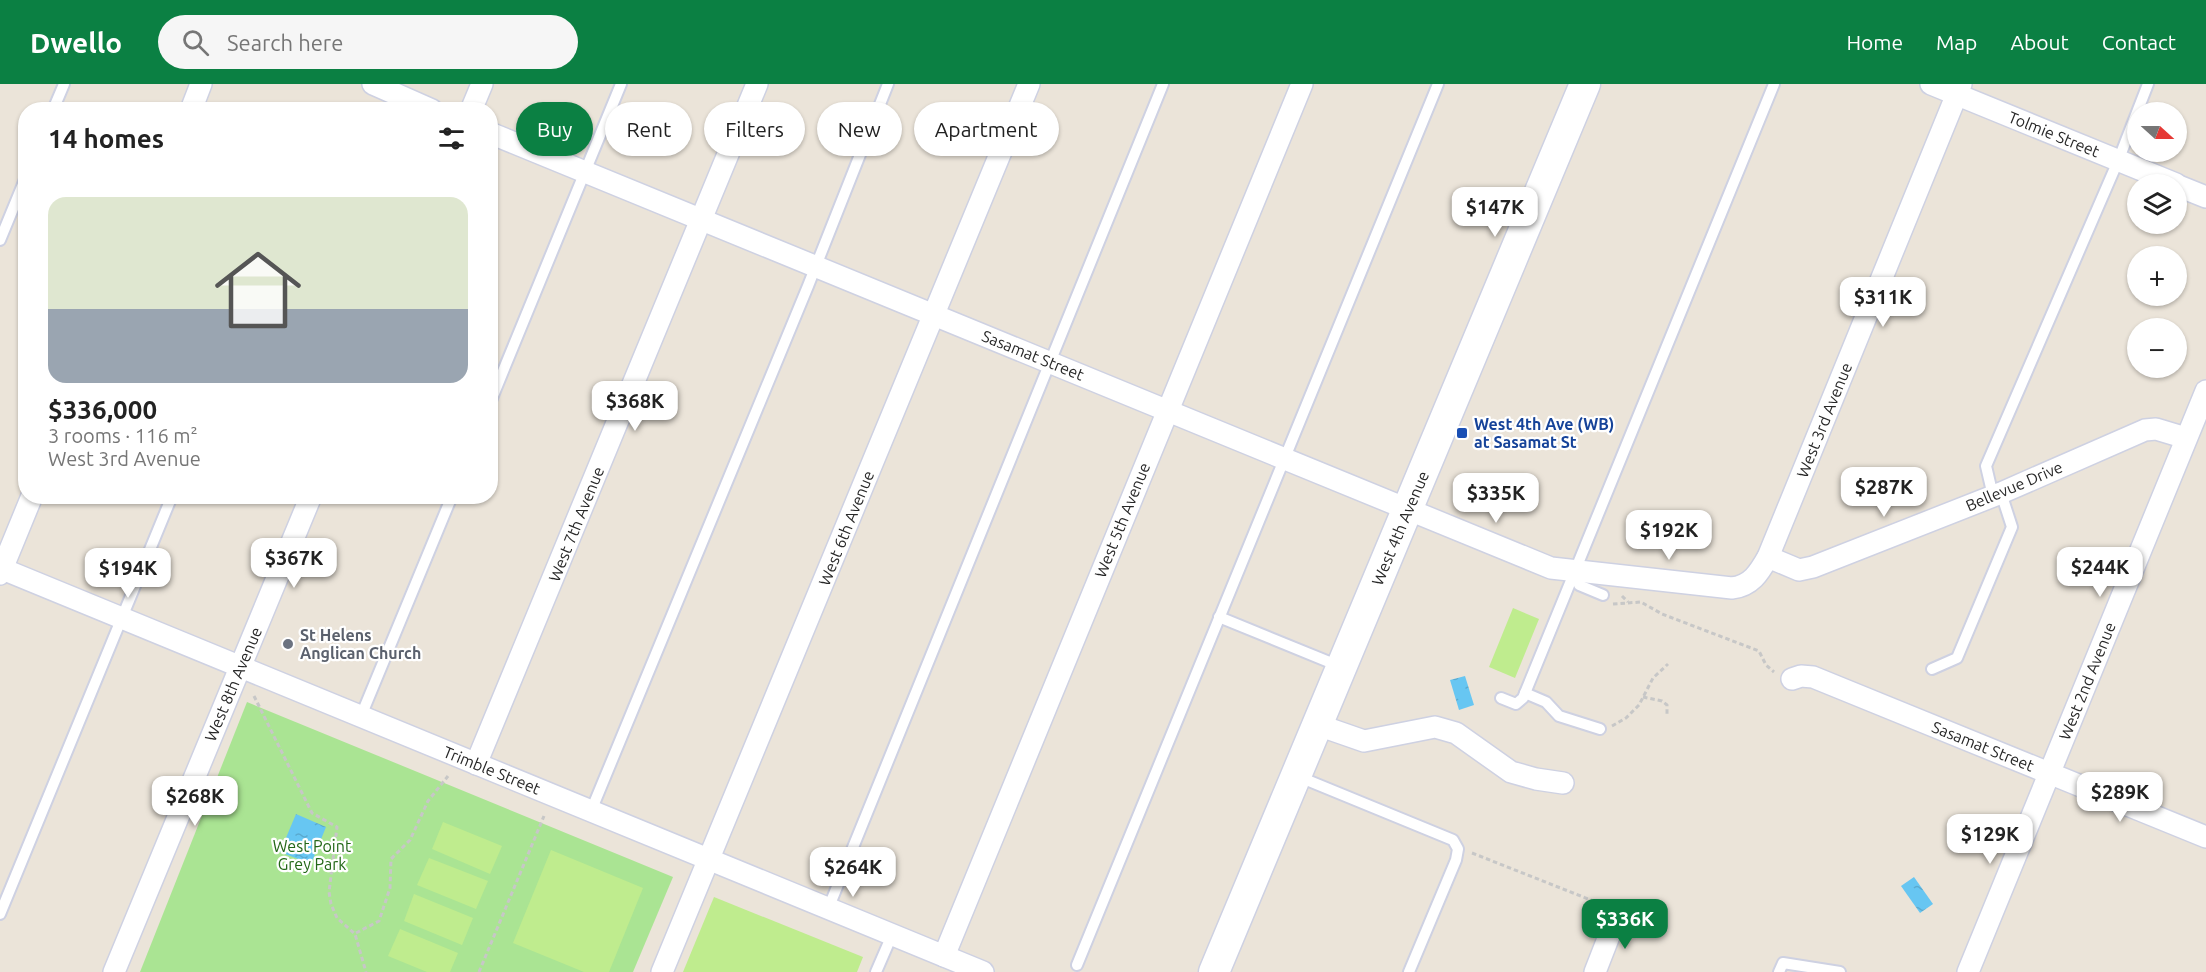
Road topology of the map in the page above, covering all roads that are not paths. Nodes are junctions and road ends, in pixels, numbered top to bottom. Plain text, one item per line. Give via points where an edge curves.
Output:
1 (64, 84) edge
2 (201, 84) edge
3 (373, 84) edge
4 (482, 84) edge
5 (621, 84) edge
6 (757, 84) edge
7 (888, 84) edge
8 (1029, 84) edge
9 (1163, 84) edge
10 (1302, 84) edge
11 (1438, 84) edge
12 (1585, 84) edge
13 (1774, 84) edge
14 (1931, 84) edge
15 (2148, 84) edge
16 (1959, 89) edge
17 (56, 102) edge
18 (193, 102) edge
19 (414, 102) edge
20 (472, 102) edge
21 (498, 136) edge
22 (2118, 161) junction
23 (586, 172) junction
24 (2149, 174) edge
25 (2187, 189) edge
26 (18, 196) edge
27 (2206, 197) edge
28 (702, 219) junction
29 (0, 240) edge
30 (816, 266) junction
31 (934, 315) junction
32 (1049, 362) junction
33 (498, 384) edge
34 (2206, 391) edge
35 (1167, 410) junction
36 (2186, 438) junction
37 (1283, 457) junction
38 (1997, 495) junction
39 (29, 504) edge
40 (169, 504) edge
41 (308, 504) edge
42 (449, 504) edge
43 (1407, 508) junction
44 (1768, 557) junction
45 (1, 570) edge
46 (1576, 571) junction
47 (1603, 595) road end
48 (1219, 616) junction
49 (122, 618) junction
50 (241, 667) junction
51 (1342, 668) junction
52 (1932, 669) dead end
53 (1792, 679) road end
54 (1525, 693) junction
55 (1501, 698) dead end
56 (361, 716) junction
57 (1318, 725) junction
58 (1600, 729) road end
59 (476, 764) junction
60 (2049, 774) junction
61 (1296, 776) junction
62 (1563, 783) dead end
63 (591, 811) junction
64 (2206, 837) edge
65 (709, 860) junction
66 (828, 909) junction
67 (1629, 912) dead end
68 (0, 914) edge
69 (891, 935) junction
70 (944, 956) junction
71 (1077, 965) dead end
72 (114, 972) edge
73 (662, 972) edge
74 (876, 972) edge
75 (983, 972) edge
76 (1214, 972) edge
77 (1409, 972) edge
78 (1595, 972) edge
79 (1779, 972) edge
80 (1840, 972) edge
81 (1968, 972) edge

1 - 17 lane
2 - 18 street
3 - 19 street
4 - 20 street
5 - 23 lane
6 - 28 street, West 7th Avenue
7 - 30 lane
8 - 31 street, West 6th Avenue
9 - 32 lane
10 - 35 street, West 5th Avenue
11 - 37 lane
12 - 43 main road, West 4th Avenue
13 - 46 lane
14 - 16 street, Tolmie Street
15 - 22 lane
16 - 22 street, Tolmie Street
16 - 44 street, West 3rd Avenue
21 - 23 street, Sasamat Street
22 - 24 street, Tolmie Street
22 - 38 lane via 1986,466
23 - 28 street, Sasamat Street
23 - 33 lane
25 - 27 street, Tolmie Street
26 - 29 lane
28 - 30 street, Sasamat Street
28 - 59 street, West 7th Avenue
30 - 31 street, Sasamat Street
30 - 63 lane
31 - 32 street, Sasamat Street
31 - 65 street, West 6th Avenue
32 - 35 street, Sasamat Street
32 - 66 lane
34 - 36 street, West 2nd Avenue
35 - 37 street, Sasamat Street
35 - 70 street, West 5th Avenue
36 - 38 street, Bellevue Drive via 2156,429 2145,430
36 - 60 street, West 2nd Avenue
37 - 43 street, Sasamat Street
37 - 48 lane
38 - 44 street, Bellevue Drive via 1814,567 1799,570
38 - 52 lane via 2012,528 1957,658
39 - 45 street
40 - 49 lane
41 - 50 street, West 8th Avenue
42 - 56 lane
43 - 46 street, Sasamat Street via 1551,568
43 - 51 main road, West 4th Avenue
44 - 46 street via 1744,587 1732,588
45 - 49 street, Trimble Street
46 - 47 lane via 1579,585
46 - 54 lane
48 - 51 lane
48 - 71 lane
49 - 50 street, Trimble Street
49 - 68 lane
50 - 56 street, Trimble Street
50 - 72 street, West 8th Avenue
51 - 57 main road, West 4th Avenue
53 - 60 street, Sasamat Street via 1801,675 1813,677
54 - 55 lane via 1516,704
54 - 58 lane via 1546,702 1559,716
56 - 59 street, Trimble Street
57 - 61 main road, West 4th Avenue
57 - 62 street via 1364,741 1435,727 1456,733 1512,772
59 - 63 street, Trimble Street
60 - 64 street, Sasamat Street
60 - 81 street, West 2nd Avenue
61 - 76 main road, West 4th Avenue
61 - 77 lane via 1453,840 1458,849 1456,860
63 - 65 street, Trimble Street
65 - 66 street, Trimble Street
65 - 73 street, West 6th Avenue
66 - 69 street, Trimble Street
67 - 78 street via 1611,931
69 - 70 street, Trimble Street
69 - 74 lane
70 - 75 street, Trimble Street
79 - 80 lane via 1783,963

